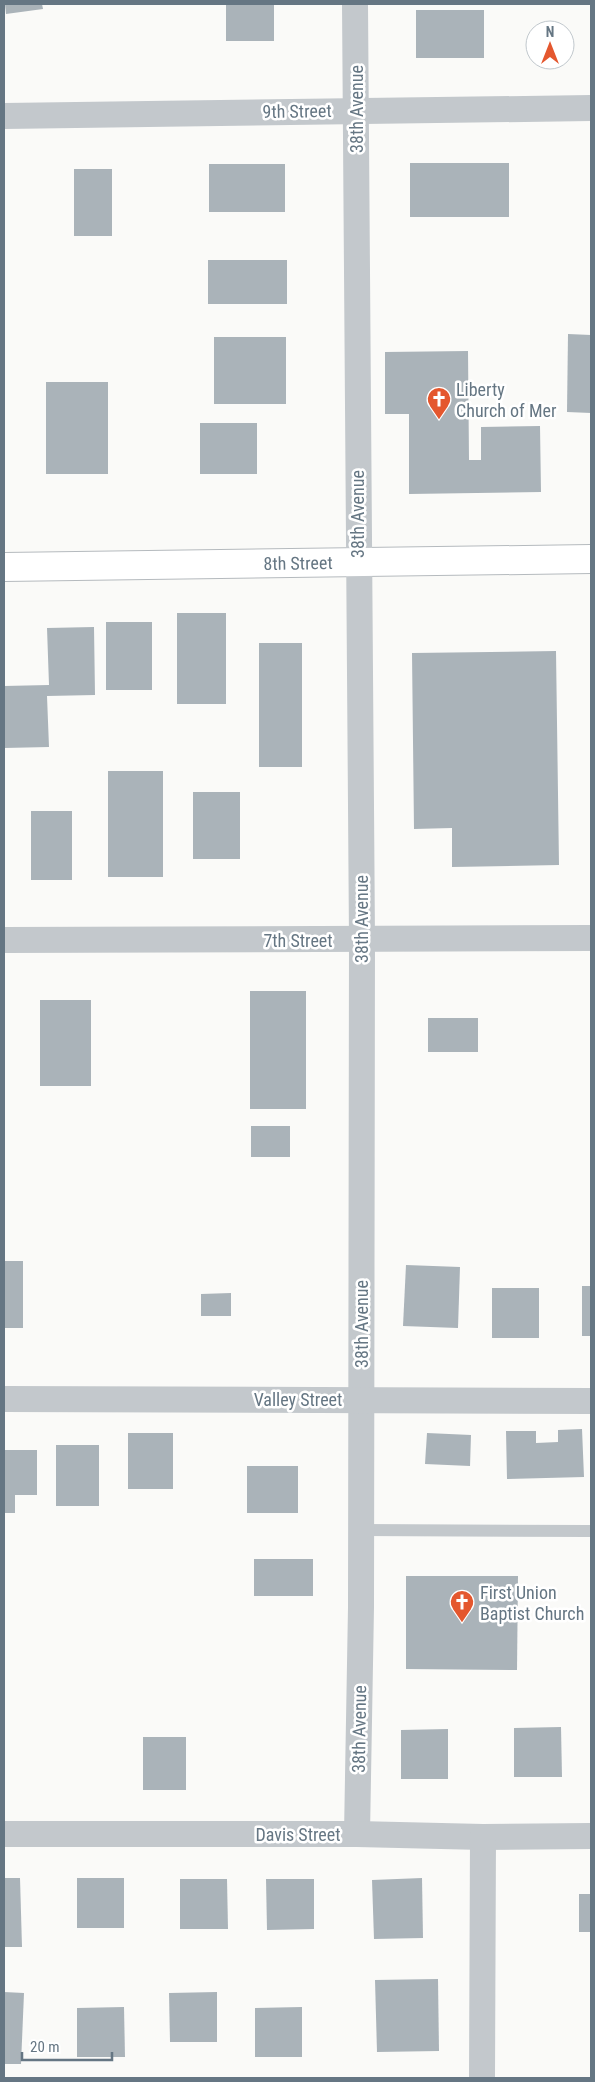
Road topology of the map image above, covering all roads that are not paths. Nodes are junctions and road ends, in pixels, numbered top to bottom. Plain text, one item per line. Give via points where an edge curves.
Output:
1 (354, 4) edge
2 (591, 108) edge
3 (356, 110) junction
4 (4, 116) edge
5 (591, 559) edge
6 (358, 562) junction
7 (4, 567) edge
8 (591, 938) edge
9 (4, 940) edge
10 (362, 940) junction
11 (4, 1398) edge
12 (361, 1400) junction
13 (591, 1401) edge
14 (361, 1530) junction
15 (590, 1531) dead end
16 (4, 1834) edge
17 (357, 1834) junction
18 (591, 1836) edge
19 (483, 1837) junction
20 (482, 2078) edge

1 - 3 street, 38th Avenue
2 - 3 street, 9th Street
3 - 4 street, 9th Street
3 - 6 street, 38th Avenue
5 - 6 main road, 8th Street
6 - 7 main road, 8th Street
6 - 10 street, 38th Avenue
8 - 10 street, 7th Street
9 - 10 street, 7th Street
10 - 12 street, 38th Avenue
11 - 12 street, Valley Street
12 - 13 street, Valley Street
12 - 14 street, 38th Avenue
14 - 15 lane
14 - 17 street, 38th Avenue
16 - 17 street, Davis Street
17 - 19 street, Davis Street
18 - 19 street, Davis Street
19 - 20 street

